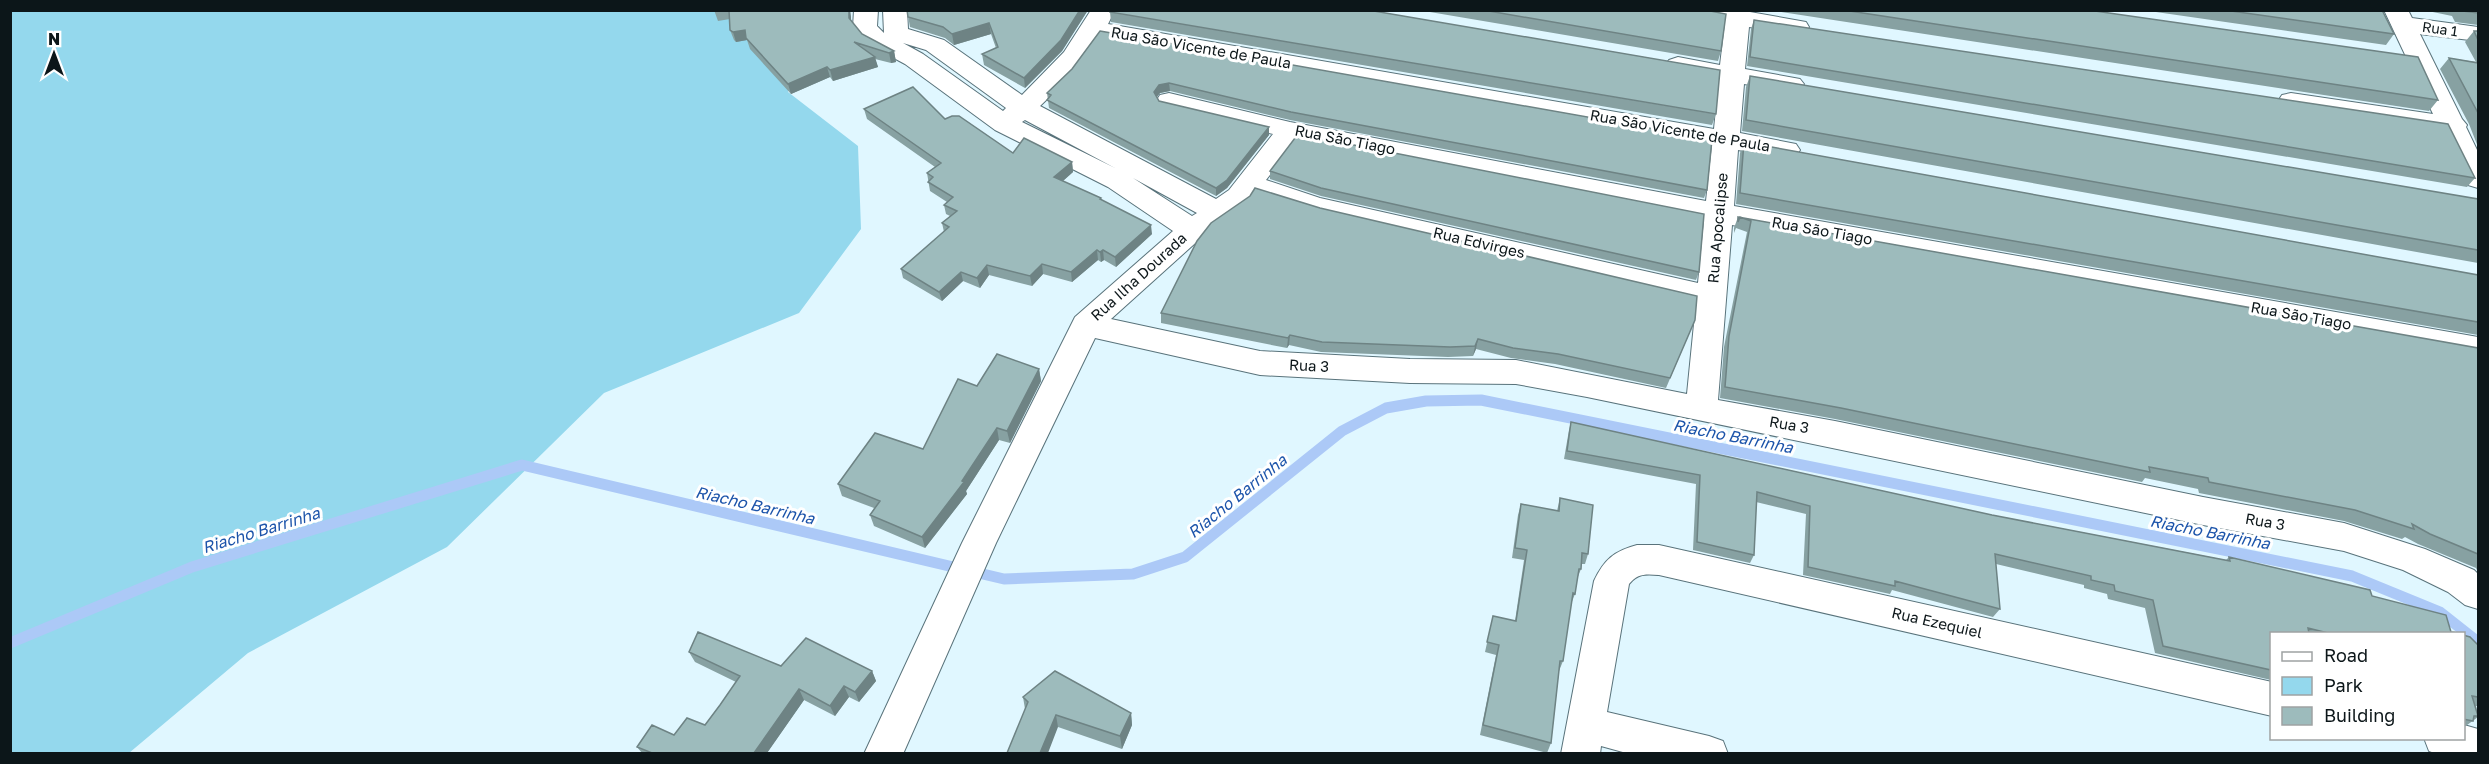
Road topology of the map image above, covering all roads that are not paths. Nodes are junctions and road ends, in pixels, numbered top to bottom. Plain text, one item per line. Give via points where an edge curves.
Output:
1 (866, 10) edge
2 (895, 10) edge
3 (1688, 10) edge
4 (1737, 15) edge
5 (2399, 17) edge
6 (1099, 20) edge
7 (1819, 31) edge
8 (2478, 34) edge
9 (935, 45) junction
10 (906, 54) junction
11 (1650, 60) edge
12 (1732, 74) junction
13 (1814, 88) edge
14 (2266, 97) edge
15 (1169, 101) edge
16 (1014, 116) junction
17 (2454, 124) junction
18 (1290, 130) junction
19 (1726, 139) junction
20 (1809, 153) edge
21 (1249, 184) junction
22 (2475, 193) edge
23 (1218, 212) junction
24 (1719, 213) junction
25 (1192, 230) junction
26 (1712, 297) junction
27 (1086, 325) junction
28 (2478, 348) edge
29 (1701, 409) junction
30 (2478, 594) edge
31 (2270, 699) edge
32 (1583, 739) edge
33 (883, 753) edge
34 (1709, 753) edge

1 - 10 street, Rua Ilha Dourada via 865,27 875,38
2 - 9 street, Rua Ilha Dourada via 896,33
3 - 4 street
4 - 7 street
4 - 12 street, Rua Apocalipse
5 - 8 street, Rua 1
5 - 17 street via 2408,58
6 - 16 street via 1066,69
6 - 19 street, Rua São Vicente de Paula
9 - 10 street
9 - 16 street, Rua Ilha Dourada
10 - 16 street, Rua Ilha Dourada
11 - 12 street
12 - 13 street
12 - 19 street, Rua Apocalipse
14 - 17 street
15 - 18 street, Rua São Tiago
16 - 23 street, Rua Ilha Dourada
16 - 25 street, Rua Ilha Dourada
17 - 22 street
18 - 21 street
18 - 24 street, Rua São Tiago
19 - 20 street, Rua São Vicente de Paula
19 - 24 street, Rua Apocalipse
21 - 23 street
21 - 26 street, Rua Edvirges via 1320,207
23 - 25 street
24 - 26 street, Rua Apocalipse
24 - 28 street, Rua São Tiago
25 - 27 street, Rua Ilha Dourada
26 - 29 street, Rua Apocalipse
27 - 29 street, Rua 3 via 1260,363 1516,372
27 - 33 street, Rua Ilha Dourada via 979,543
29 - 30 street, Rua 3 via 2344,537 2413,559 2461,580
31 - 32 street, Rua Ezequiel via 1641,558 1627,561 1612,581
32 - 34 street

